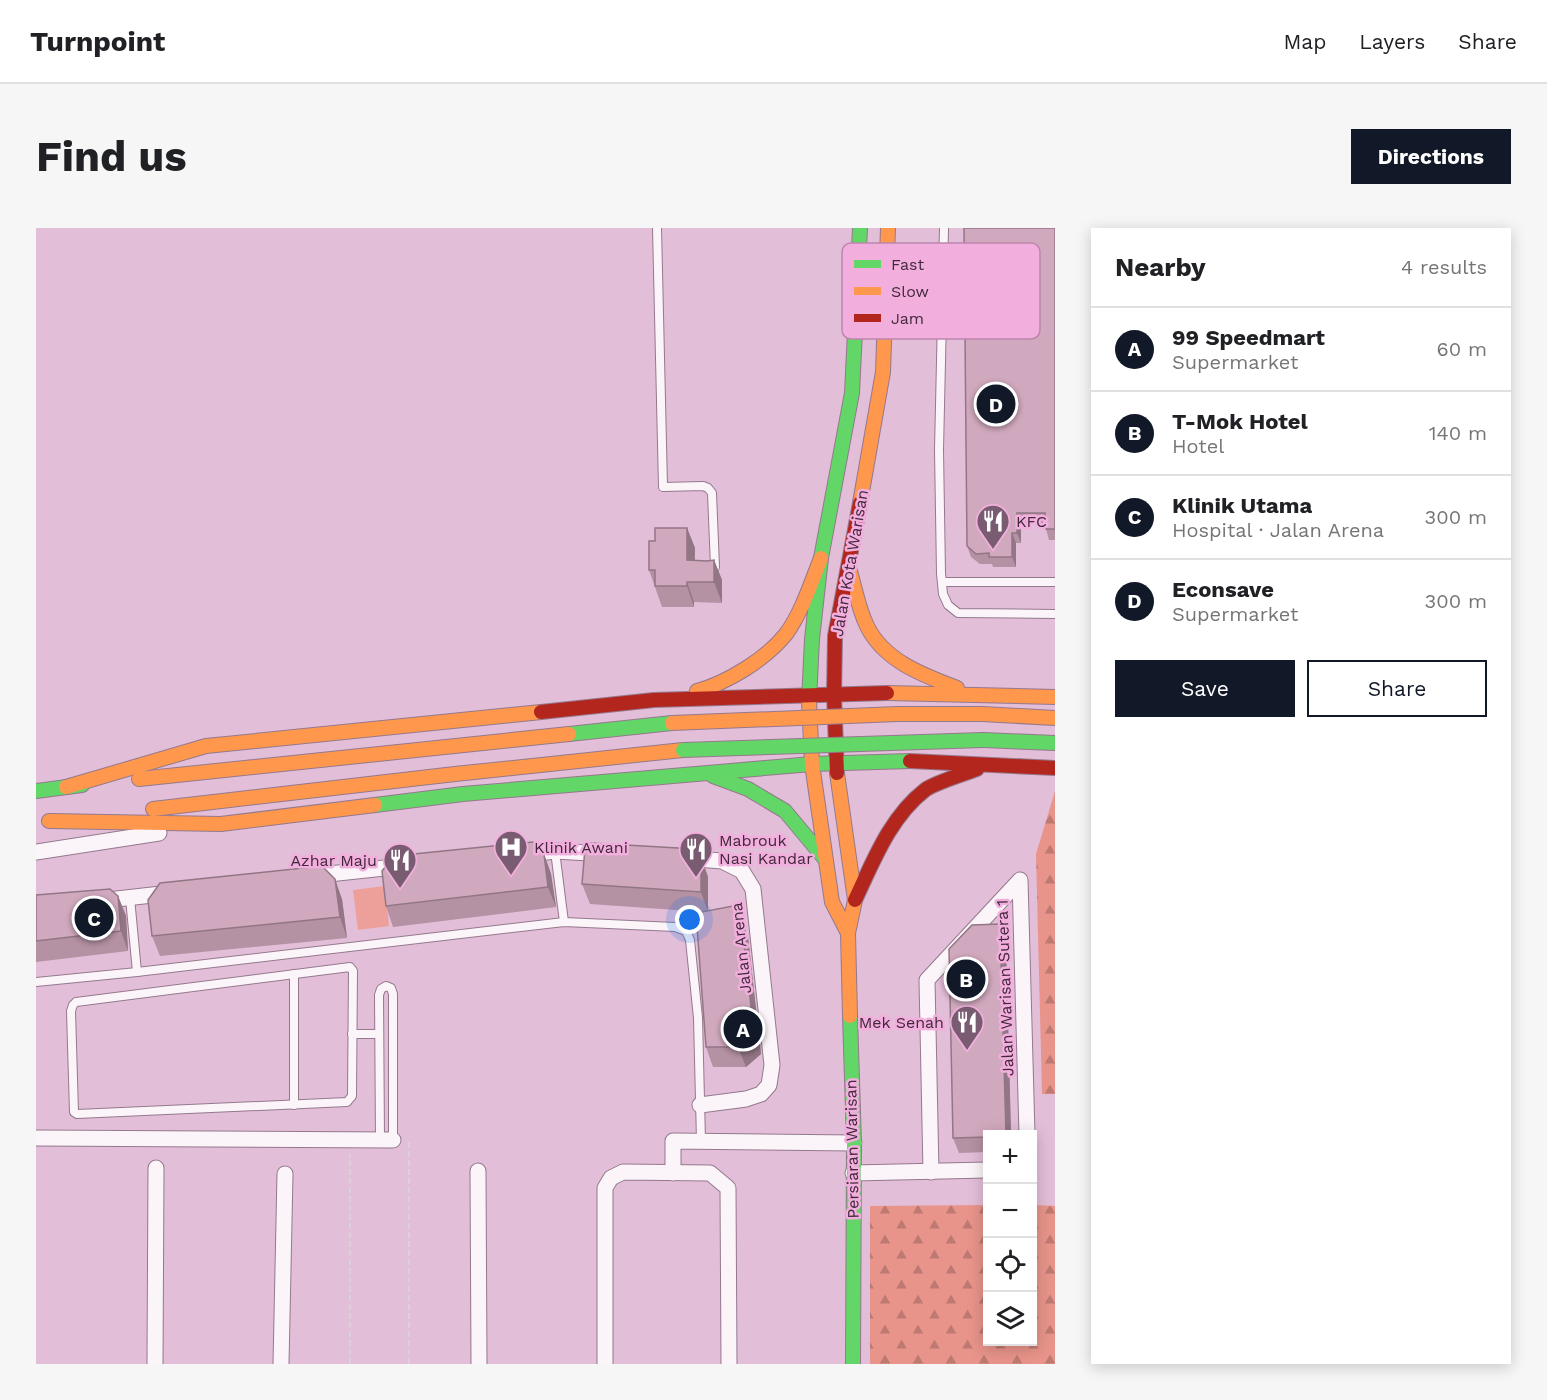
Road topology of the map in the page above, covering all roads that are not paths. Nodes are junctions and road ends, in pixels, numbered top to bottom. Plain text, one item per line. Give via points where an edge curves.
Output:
1 (657, 228) edge
2 (860, 228) edge
3 (888, 228) edge
4 (944, 228) edge
5 (860, 243) edge
6 (887, 243) edge
7 (944, 243) edge
8 (855, 339) edge
9 (884, 339) edge
10 (942, 339) edge
11 (821, 558) junction
12 (849, 568) junction
13 (715, 575) edge
14 (942, 582) junction
15 (1055, 582) edge
16 (1055, 614) edge
17 (900, 693) junction
18 (809, 695) junction
19 (834, 695) junction
20 (975, 695) junction
21 (1055, 697) edge
22 (734, 698) junction
23 (654, 700) junction
24 (1055, 718) edge
25 (1055, 743) edge
26 (902, 761) junction
27 (836, 763) junction
28 (812, 764) junction
29 (1005, 765) junction
30 (1055, 768) edge
31 (740, 770) junction
32 (706, 774) junction
33 (66, 787) junction
34 (36, 790) edge
35 (43, 821) edge
36 (221, 824) junction
37 (555, 851) junction
38 (36, 852) edge
39 (615, 855) edge
40 (508, 856) edge
41 (675, 858) edge
42 (825, 859) junction
43 (412, 865) edge
44 (294, 878) edge
45 (188, 891) edge
46 (130, 898) junction
47 (855, 900) junction
48 (83, 902) edge
49 (564, 922) junction
50 (698, 929) edge
51 (686, 931) junction
52 (848, 933) junction
53 (137, 972) junction
54 (294, 974) junction
55 (36, 982) edge
56 (352, 1034) junction
57 (379, 1034) junction
58 (294, 1105) junction
59 (700, 1105) junction
60 (1028, 1130) edge
61 (36, 1138) edge
62 (386, 1140) junction
63 (702, 1141) junction
64 (854, 1143) junction
65 (156, 1168) dead end
66 (983, 1170) edge
67 (478, 1171) dead end
68 (931, 1172) junction
69 (673, 1173) junction
70 (853, 1173) junction
71 (285, 1174) dead end
72 (155, 1364) edge
73 (281, 1364) edge
74 (479, 1364) edge
75 (605, 1364) edge
76 (729, 1364) edge
77 (853, 1364) edge

1 - 13 lane via 663,487 703,486 711,493
2 - 5 main road, Jalan Kota Warisan
3 - 6 main road, Jalan Kota Warisan
4 - 7 lane
8 - 11 main road, Jalan Kota Warisan via 852,393
9 - 12 main road, Jalan Kota Warisan via 883,372
10 - 14 lane
11 - 18 main road, Jalan Kota Warisan
11 - 23 main road via 787,633 762,656 733,677 704,690
12 - 19 main road, Jalan Kota Warisan via 835,636
12 - 20 main road via 868,628 891,656 931,678
14 - 15 lane
14 - 16 lane via 948,605 958,613
17 - 19 main road
17 - 20 main road
17 - 26 main road via 873,711 871,730 874,748
18 - 19 main road
18 - 22 main road
18 - 28 main road, Jalan Kota Warisan
19 - 27 main road, Jalan Kota Warisan
20 - 21 main road
22 - 23 main road
22 - 31 main road via 756,702 769,713 773,733 770,753 761,762
23 - 33 main road via 206,746
24 - 33 main road, bridge via 887,714 672,723
25 - 35 main road, bridge via 983,740 682,750
26 - 27 main road
26 - 29 main road
27 - 28 main road
27 - 47 main road, Jalan Kota Warisan
28 - 31 main road
28 - 42 main road, Jalan Kota Warisan
29 - 30 main road
29 - 47 main road via 975,769 926,789 899,816
31 - 32 main road
32 - 36 main road via 463,794
32 - 42 main road via 748,789 785,812
33 - 34 main road
35 - 36 main road
36 - 38 street
37 - 39 street
37 - 40 street
37 - 49 lane
41 - 59 street, Jalan Arena via 722,861 742,871 753,889 750,919 772,1065 769,1085 761,1094 746,1100
42 - 52 main road, Jalan Kota Warisan via 832,902
43 - 44 street
45 - 46 street
46 - 48 street
46 - 53 lane
47 - 52 main road, Jalan Kota Warisan
49 - 51 lane via 675,927
49 - 53 lane
50 - 51 lane
51 - 59 lane via 698,1018
52 - 64 main road, Persiaran Warisan
53 - 55 lane
54 - 56 lane via 350,967
54 - 58 lane
54 - 58 lane via 76,1002 71,1011 72,1109 77,1114
56 - 57 lane
56 - 58 lane via 350,1100
57 - 62 lane
57 - 62 lane via 379,995 383,987 389,987 393,994
59 - 63 lane
60 - 68 street, Jalan Warisan Sutera 1 via 1020,880 927,980
61 - 62 street
63 - 64 street
63 - 69 street via 673,1141
64 - 70 main road, Persiaran Warisan
65 - 72 street
66 - 68 street
67 - 74 street
68 - 70 street
69 - 75 street via 623,1172 605,1188
69 - 76 street via 710,1173 728,1188
70 - 77 main road, Persiaran Warisan
71 - 73 street

